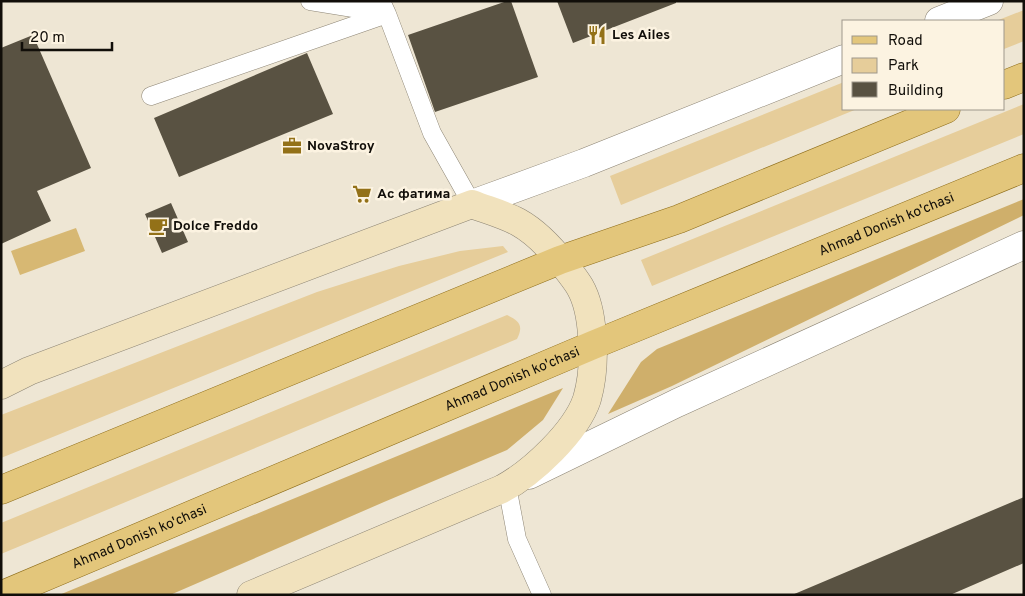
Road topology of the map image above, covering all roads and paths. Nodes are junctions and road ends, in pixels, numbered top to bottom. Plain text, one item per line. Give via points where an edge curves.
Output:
1 (310, 1) edge
2 (989, 1) edge
3 (384, 7) edge
4 (942, 20) edge
5 (842, 60) edge
6 (1024, 77) edge
7 (1005, 85) edge
8 (151, 96) dead end
9 (944, 110) edge
10 (1024, 168) edge
11 (472, 204) junction
12 (1021, 248) edge
13 (560, 260) junction
14 (593, 345) junction
15 (29, 370) junction
16 (1, 377) edge
17 (1, 385) edge
18 (507, 486) junction
19 (1, 490) edge
20 (2, 595) edge
21 (251, 595) edge
22 (542, 595) edge

1 - 3 lane
2 - 4 street
3 - 8 lane
3 - 11 lane via 432,134
5 - 11 street
6 - 7 main road
9 - 13 main road via 679,219
10 - 14 main road, Ahmad Donish ko'chasi
11 - 13 main road via 519,222
11 - 15 main road
12 - 18 street via 677,403
13 - 14 main road via 581,288 590,317
13 - 19 main road
14 - 18 main road via 593,371 586,401 576,420 548,454
14 - 20 main road, Ahmad Donish ko'chasi
15 - 16 main road
15 - 17 main road
18 - 21 main road
18 - 22 lane via 517,539

